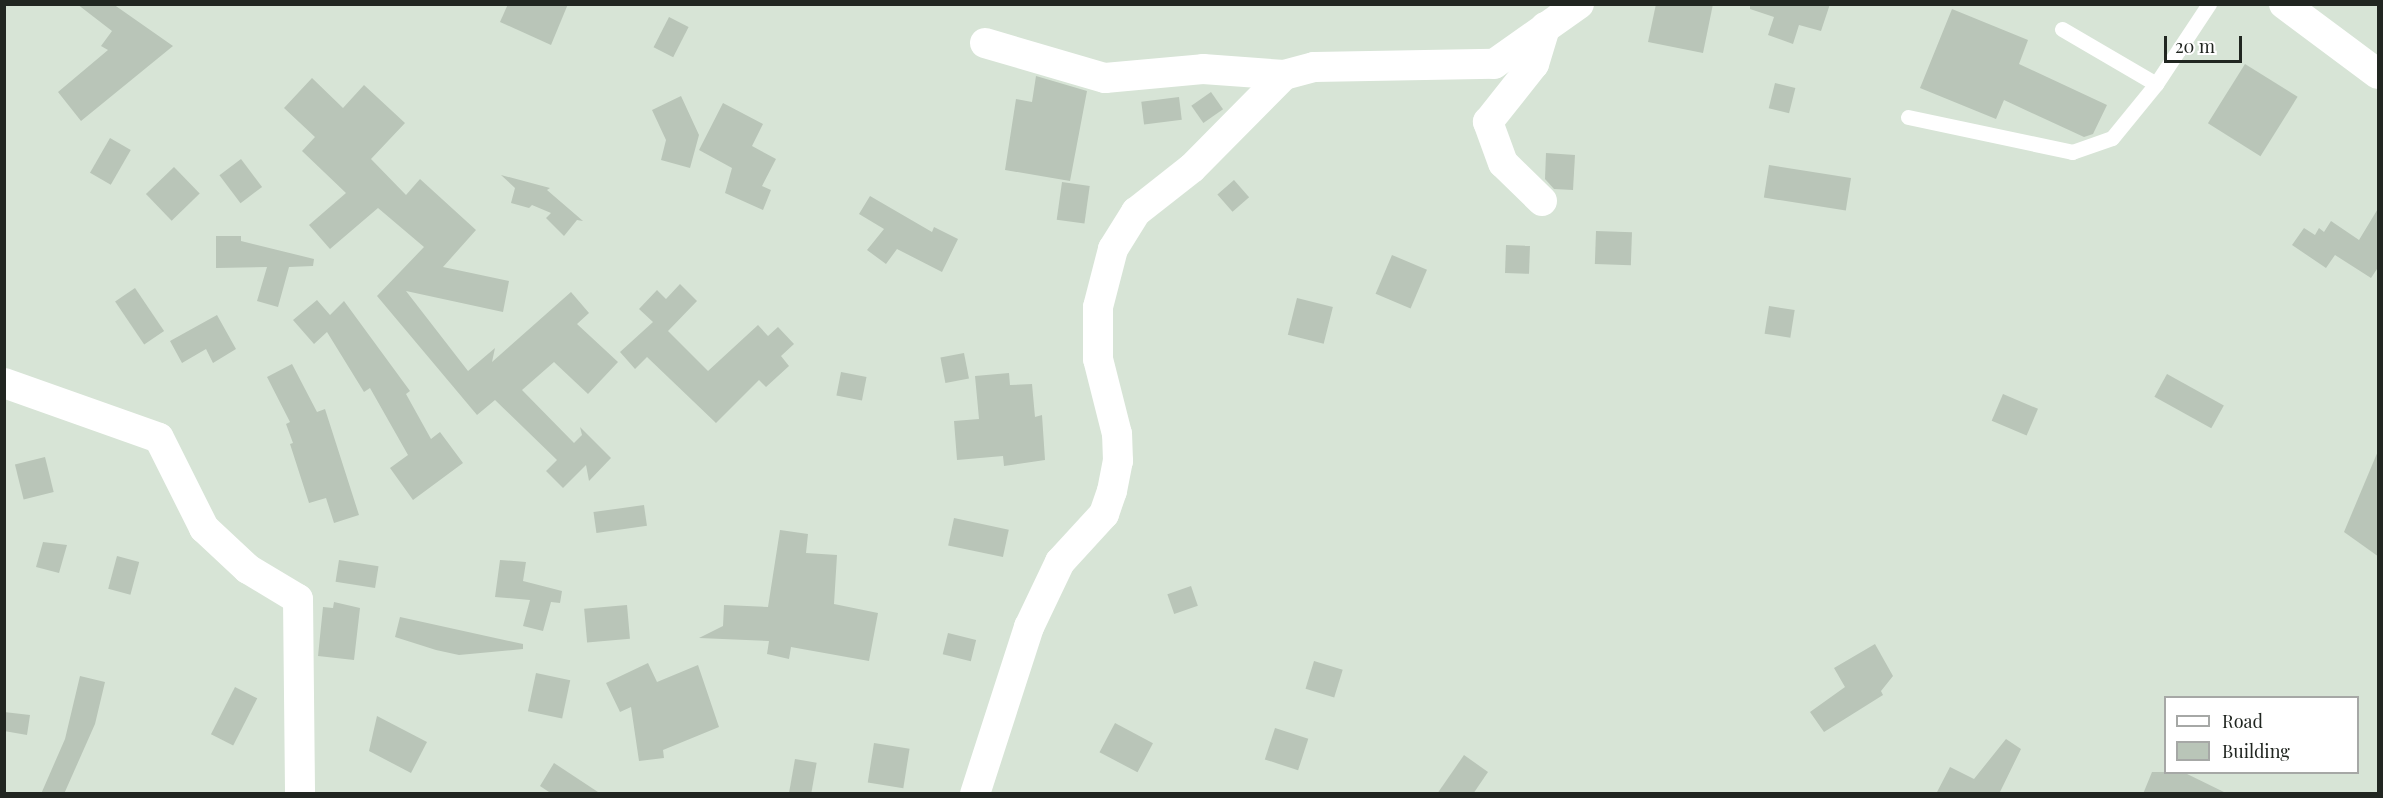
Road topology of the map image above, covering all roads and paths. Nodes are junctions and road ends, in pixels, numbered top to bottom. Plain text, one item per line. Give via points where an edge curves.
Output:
1 (1579, 4) edge
2 (2209, 4) edge
3 (2284, 4) edge
4 (1545, 27) junction
5 (2062, 29) dead end
6 (985, 43) dead end
7 (2379, 74) edge
8 (1284, 75) junction
9 (2156, 84) junction
10 (1908, 117) dead end
11 (1542, 201) dead end
12 (4, 383) edge
13 (300, 794) edge
14 (975, 794) edge

1 - 4 street
2 - 9 lane
3 - 7 street
4 - 8 street via 1531,41 1494,64 1314,67
4 - 11 street via 1534,64 1488,122 1503,163
5 - 9 lane
6 - 8 street via 1105,78 1203,69
8 - 14 street via 1192,168 1136,212 1113,249 1098,307 1096,335 1098,359 1118,434 1112,491 1104,514 1060,562 1029,627
9 - 10 lane via 2112,138 2072,152
12 - 13 street via 159,438 204,528 248,569 298,599

